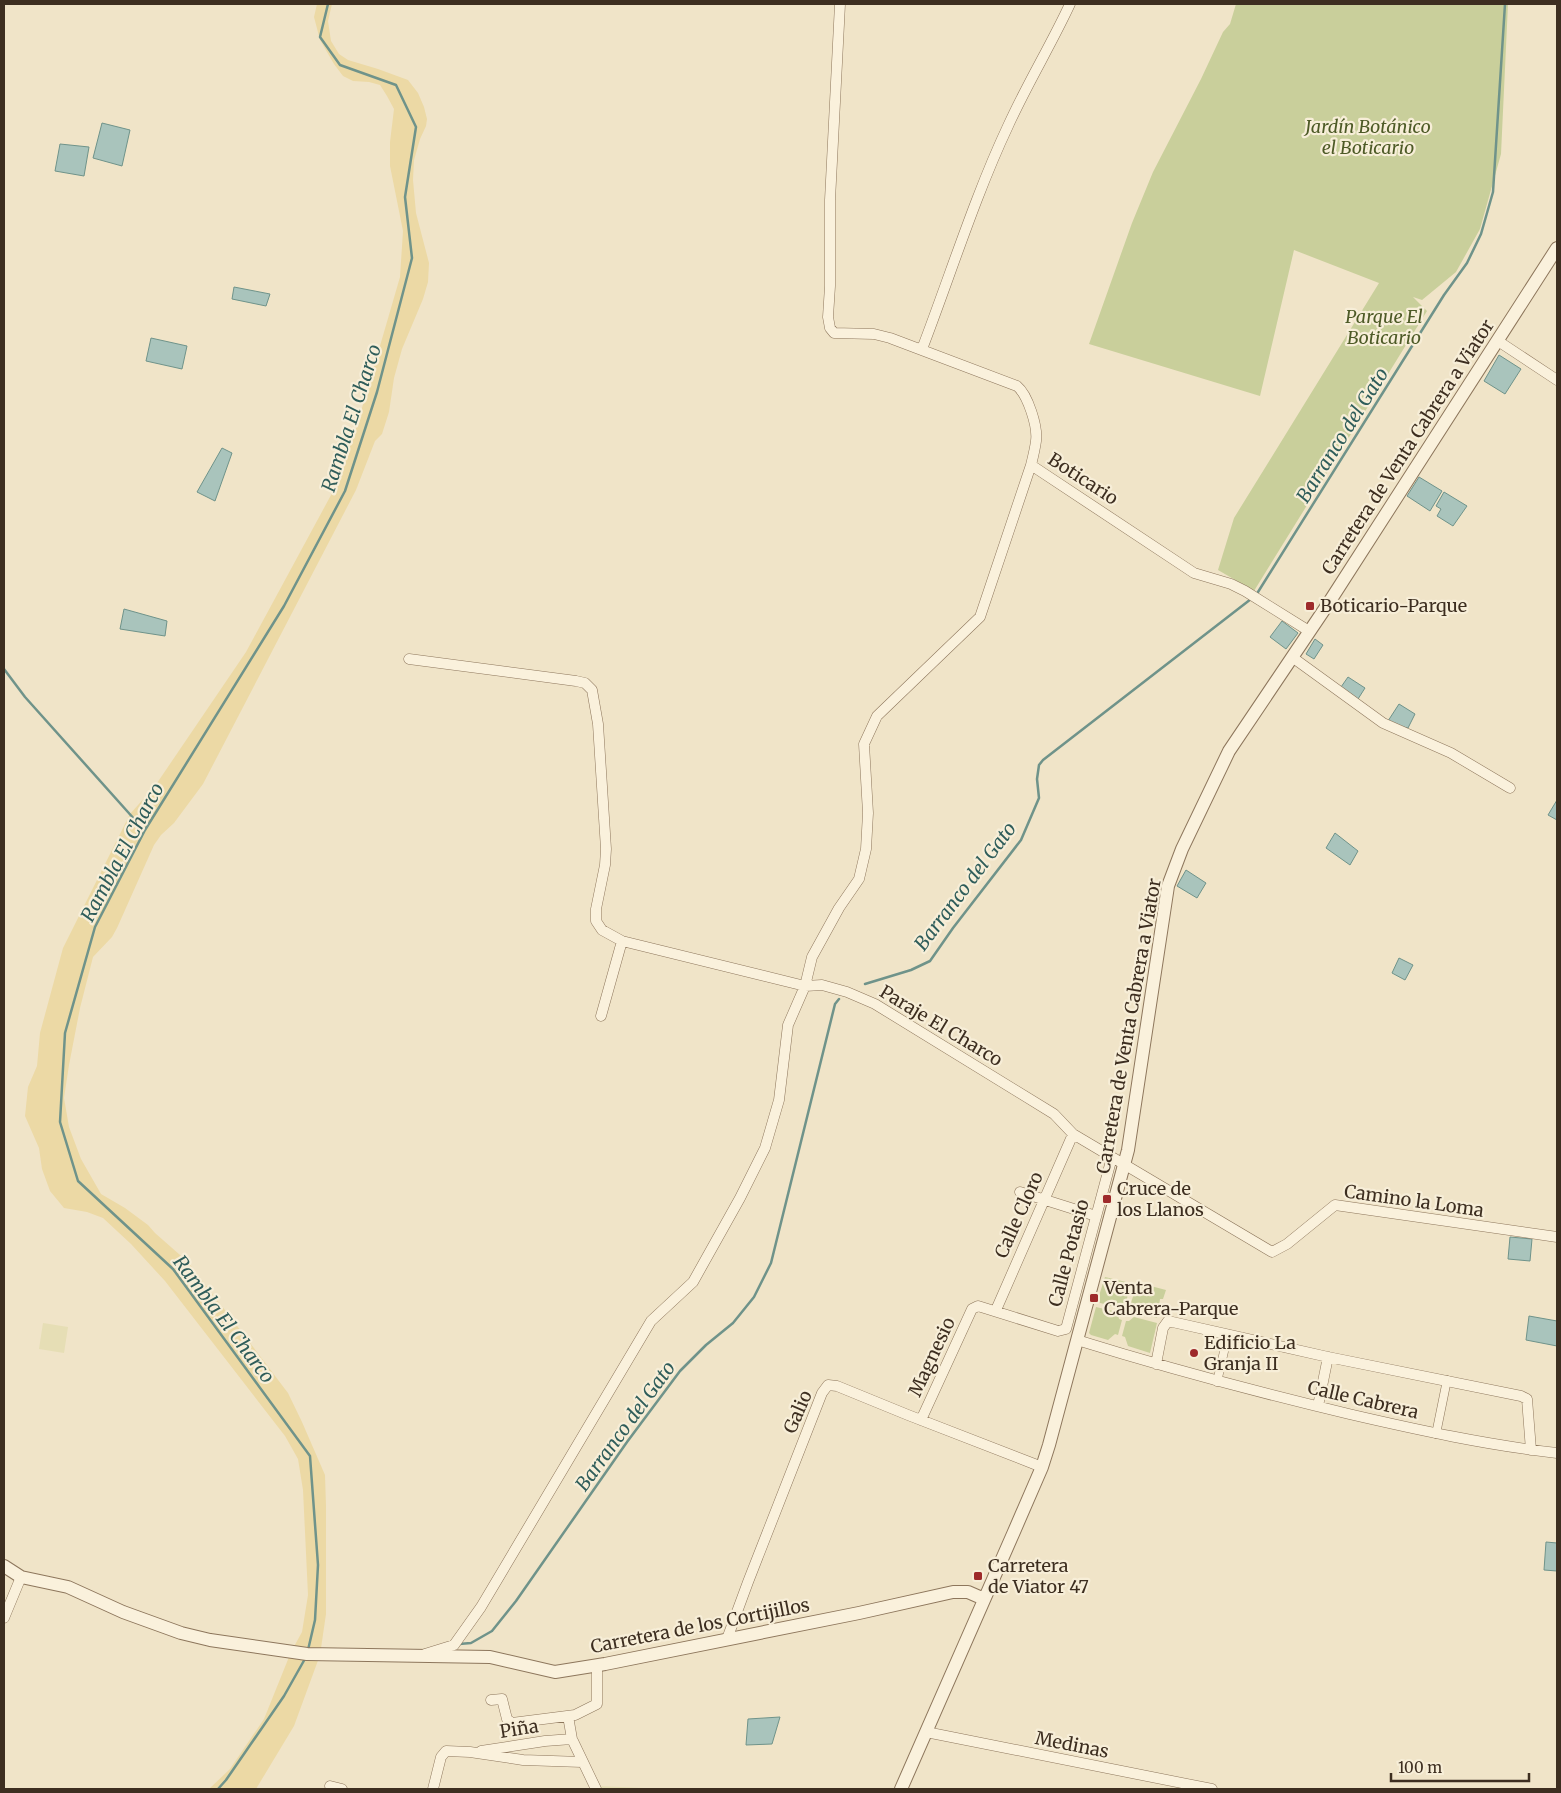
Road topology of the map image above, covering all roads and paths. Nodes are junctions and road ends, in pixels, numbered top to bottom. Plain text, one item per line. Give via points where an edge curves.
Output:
1 (840, 4) edge
2 (1070, 4) edge
3 (1557, 248) edge
4 (1498, 341) junction
5 (922, 349) junction
6 (1557, 380) edge
7 (1031, 465) junction
8 (1309, 631) junction
9 (1292, 657) junction
10 (408, 659) dead end
11 (1510, 788) dead end
12 (622, 941) junction
13 (805, 986) junction
14 (601, 1016) dead end
15 (1073, 1134) junction
16 (1112, 1157) junction
17 (1124, 1164) junction
18 (1020, 1192) dead end
19 (1043, 1199) junction
20 (1096, 1216) junction
21 (1557, 1237) edge
22 (996, 1310) junction
23 (1228, 1334) junction
24 (1078, 1340) junction
25 (1328, 1358) junction
26 (1156, 1364) junction
27 (1447, 1380) junction
28 (1217, 1382) junction
29 (1318, 1406) junction
30 (921, 1420) junction
31 (1436, 1434) junction
32 (1531, 1450) junction
33 (1557, 1453) edge
34 (1042, 1467) junction
35 (4, 1566) edge
36 (21, 1577) junction
37 (984, 1599) junction
38 (4, 1618) edge
39 (728, 1639) junction
40 (420, 1656) junction
41 (597, 1665) junction
42 (490, 1700) dead end
43 (568, 1716) junction
44 (926, 1732) junction
45 (572, 1739) junction
46 (470, 1752) junction
47 (582, 1762) junction
48 (330, 1786) dead end
49 (342, 1789) edge
50 (433, 1789) edge
51 (596, 1789) edge
52 (901, 1789) edge
53 (1212, 1789) edge

1 - 5 street, Boticario via 830,200 830,328 834,333 874,334
2 - 5 street via 1008,125
3 - 4 street, Carretera de Venta Cabrera a Viator
4 - 6 street
4 - 8 street, Carretera de Venta Cabrera a Viator
5 - 7 street, Boticario via 1022,390 1035,428
7 - 8 street, Boticario via 1194,573 1245,591
7 - 13 street via 980,617 877,716 864,744 868,813 861,872 812,956
8 - 9 street, Carretera de Venta Cabrera a Viator
9 - 11 street via 1383,723 1451,752
9 - 17 street, Carretera de Venta Cabrera a Viator via 1230,750 1182,848 1168,886
10 - 12 street, Paraje El Charco via 576,681 592,690 598,724 606,849 596,921 602,930
12 - 13 street, Paraje El Charco
12 - 14 street
13 - 15 street, Paraje El Charco via 822,985 868,1000 1054,1114
13 - 40 street via 788,1025 779,1100 765,1148 692,1282 651,1321 460,1637 454,1645
15 - 16 street, Paraje El Charco
15 - 19 street, Calle Cloro
16 - 17 street, Paraje El Charco
16 - 20 street, Calle Potasio
17 - 21 street, Camino la Loma via 1272,1252 1287,1244 1335,1205
17 - 24 street, Carretera de Venta Cabrera a Viator
18 - 19 street
19 - 20 street
19 - 22 street, Calle Cloro
20 - 22 street, Calle Potasio via 1066,1329 1058,1331
22 - 30 street, Magnesio via 978,1306 972,1309
23 - 25 street
23 - 26 street via 1168,1321 1163,1328
23 - 28 street
24 - 26 street, Calle Cabrera
24 - 34 street, Carretera de Venta Cabrera a Viator
25 - 27 street
25 - 29 street
26 - 28 street, Calle Cabrera
27 - 31 street
27 - 32 street via 1527,1399
28 - 29 street, Calle Cabrera
29 - 31 street, Calle Cabrera
30 - 34 street, Galio
30 - 39 street, Galio via 828,1385 822,1393
31 - 32 street, Calle Cabrera
32 - 33 street, Calle Cabrera
34 - 37 street, Carretera de Venta Cabrera a Viator
35 - 36 street
36 - 38 street
36 - 40 street, Carretera de los Cortijillos via 68,1586 123,1612 180,1633 210,1640 307,1654
37 - 39 street, Carretera de los Cortijillos via 968,1592 953,1592
37 - 44 street, Carretera de Venta Cabrera a Viator
39 - 41 street, Carretera de los Cortijillos
40 - 41 street, Carretera de los Cortijillos via 490,1656 555,1672
41 - 43 street via 597,1704
42 - 43 street via 502,1699 507,1719 512,1723
43 - 45 street
44 - 52 street, Carretera de Venta Cabrera a Viator
44 - 53 street, Medinas
45 - 46 street, Piña
45 - 47 street
46 - 47 street via 523,1760
46 - 50 street via 446,1751
47 - 51 street
48 - 49 street

